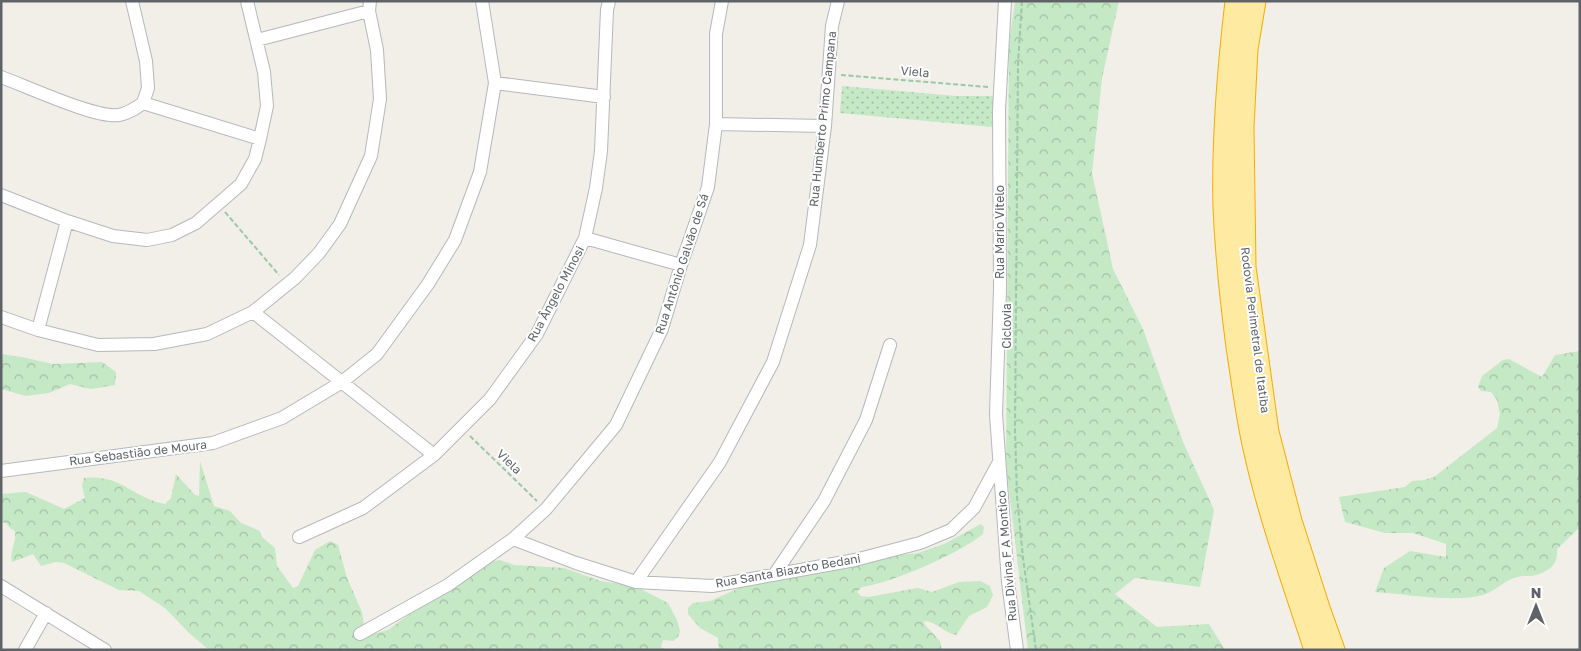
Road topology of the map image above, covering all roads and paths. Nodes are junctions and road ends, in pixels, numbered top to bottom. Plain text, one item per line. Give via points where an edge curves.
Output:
1 (132, 1) edge
2 (247, 1) edge
3 (482, 1) edge
4 (609, 1) edge
5 (722, 1) edge
6 (838, 1) edge
7 (1005, 1) edge
8 (1022, 1) edge
9 (1236, 1) edge
10 (1255, 1) edge
11 (369, 6) edge
12 (257, 40) junction
13 (828, 74) junction
14 (1, 77) edge
15 (495, 83) junction
16 (1000, 88) junction
17 (604, 97) junction
18 (143, 103) junction
19 (716, 124) junction
20 (825, 126) junction
21 (260, 139) junction
22 (1, 195) edge
23 (219, 205) junction
24 (67, 221) junction
25 (585, 238) junction
26 (681, 265) junction
27 (288, 284) junction
28 (252, 312) junction
29 (1, 317) edge
30 (38, 330) junction
31 (890, 346) dead end
32 (342, 382) junction
33 (461, 428) junction
34 (434, 455) junction
35 (999, 462) junction
36 (1, 471) edge
37 (546, 509) junction
38 (299, 537) dead end
39 (513, 539) junction
40 (774, 575) junction
41 (636, 582) junction
42 (1, 586) edge
43 (46, 613) junction
44 (360, 634) dead end
45 (25, 650) edge
46 (105, 650) edge
47 (1017, 650) edge
48 (1036, 650) edge
49 (1315, 650) edge
50 (1334, 650) edge

1 - 18 street via 146,61 148,88
2 - 12 street
3 - 15 street, Rua Sebastião de Moura
4 - 17 street, Rua Ângelo Minosi
5 - 19 street, Rua Antônio Galvão de Sá via 716,34
6 - 13 street, Rua Humberto Primo Campana via 832,26
7 - 16 street, Rua Mario Vitelo
8 - 48 path, Ciclovia via 1018,63 1015,430 1022,549
9 - 49 highway, Rodovia Perimetral de Itatiba via 1224,162 1228,278 1253,444
10 - 50 highway, Rodovia Perimetral de Itatiba via 1247,49 1242,126 1245,267 1268,432 1291,522
11 - 12 street
11 - 27 street via 377,50 380,99 372,156 340,224 319,253
12 - 21 street via 267,106
13 - 16 path, Viela
13 - 20 street, Rua Humberto Primo Campana
14 - 18 street via 94,111 117,115 132,111
15 - 17 street
15 - 32 street, Rua Sebastião de Moura via 480,172 455,240 428,284 377,354
16 - 35 street, Rua Mario Vitelo via 996,414
17 - 25 street, Rua Ângelo Minosi via 596,188
18 - 21 street
19 - 20 street
19 - 26 street, Rua Antônio Galvão de Sá via 708,187
20 - 41 street, Rua Humberto Primo Campana via 810,245 773,362 720,462
21 - 23 street via 255,159 241,184
22 - 24 street
23 - 24 street via 196,223 172,234 147,240 113,236
23 - 27 path
24 - 30 street
25 - 26 street
25 - 33 street, Rua Ângelo Minosi via 537,334 490,399
26 - 37 street, Rua Antônio Galvão de Sá via 662,329 616,425
27 - 28 street
28 - 30 street via 207,334 154,344 98,345
28 - 32 street
29 - 30 street
31 - 40 street via 866,420 824,501
32 - 34 street
32 - 36 street, Rua Sebastião de Moura via 282,418 213,443
33 - 34 street, Rua Ângelo Minosi
33 - 37 path, Viela
34 - 38 street, Rua Ângelo Minosi via 363,508
35 - 40 street, Rua Santa Biazoto Bedani via 974,508 951,530 920,543 855,560
35 - 47 street, Rua Divina F A Montico
37 - 39 street, Rua Antônio Galvão de Sá
39 - 41 street, Rua Santa Biazoto Bedani
39 - 44 street, Rua Antônio Galvão de Sá via 448,585
40 - 41 street, Rua Santa Biazoto Bedani via 712,586
42 - 43 street
43 - 45 street
43 - 46 street

